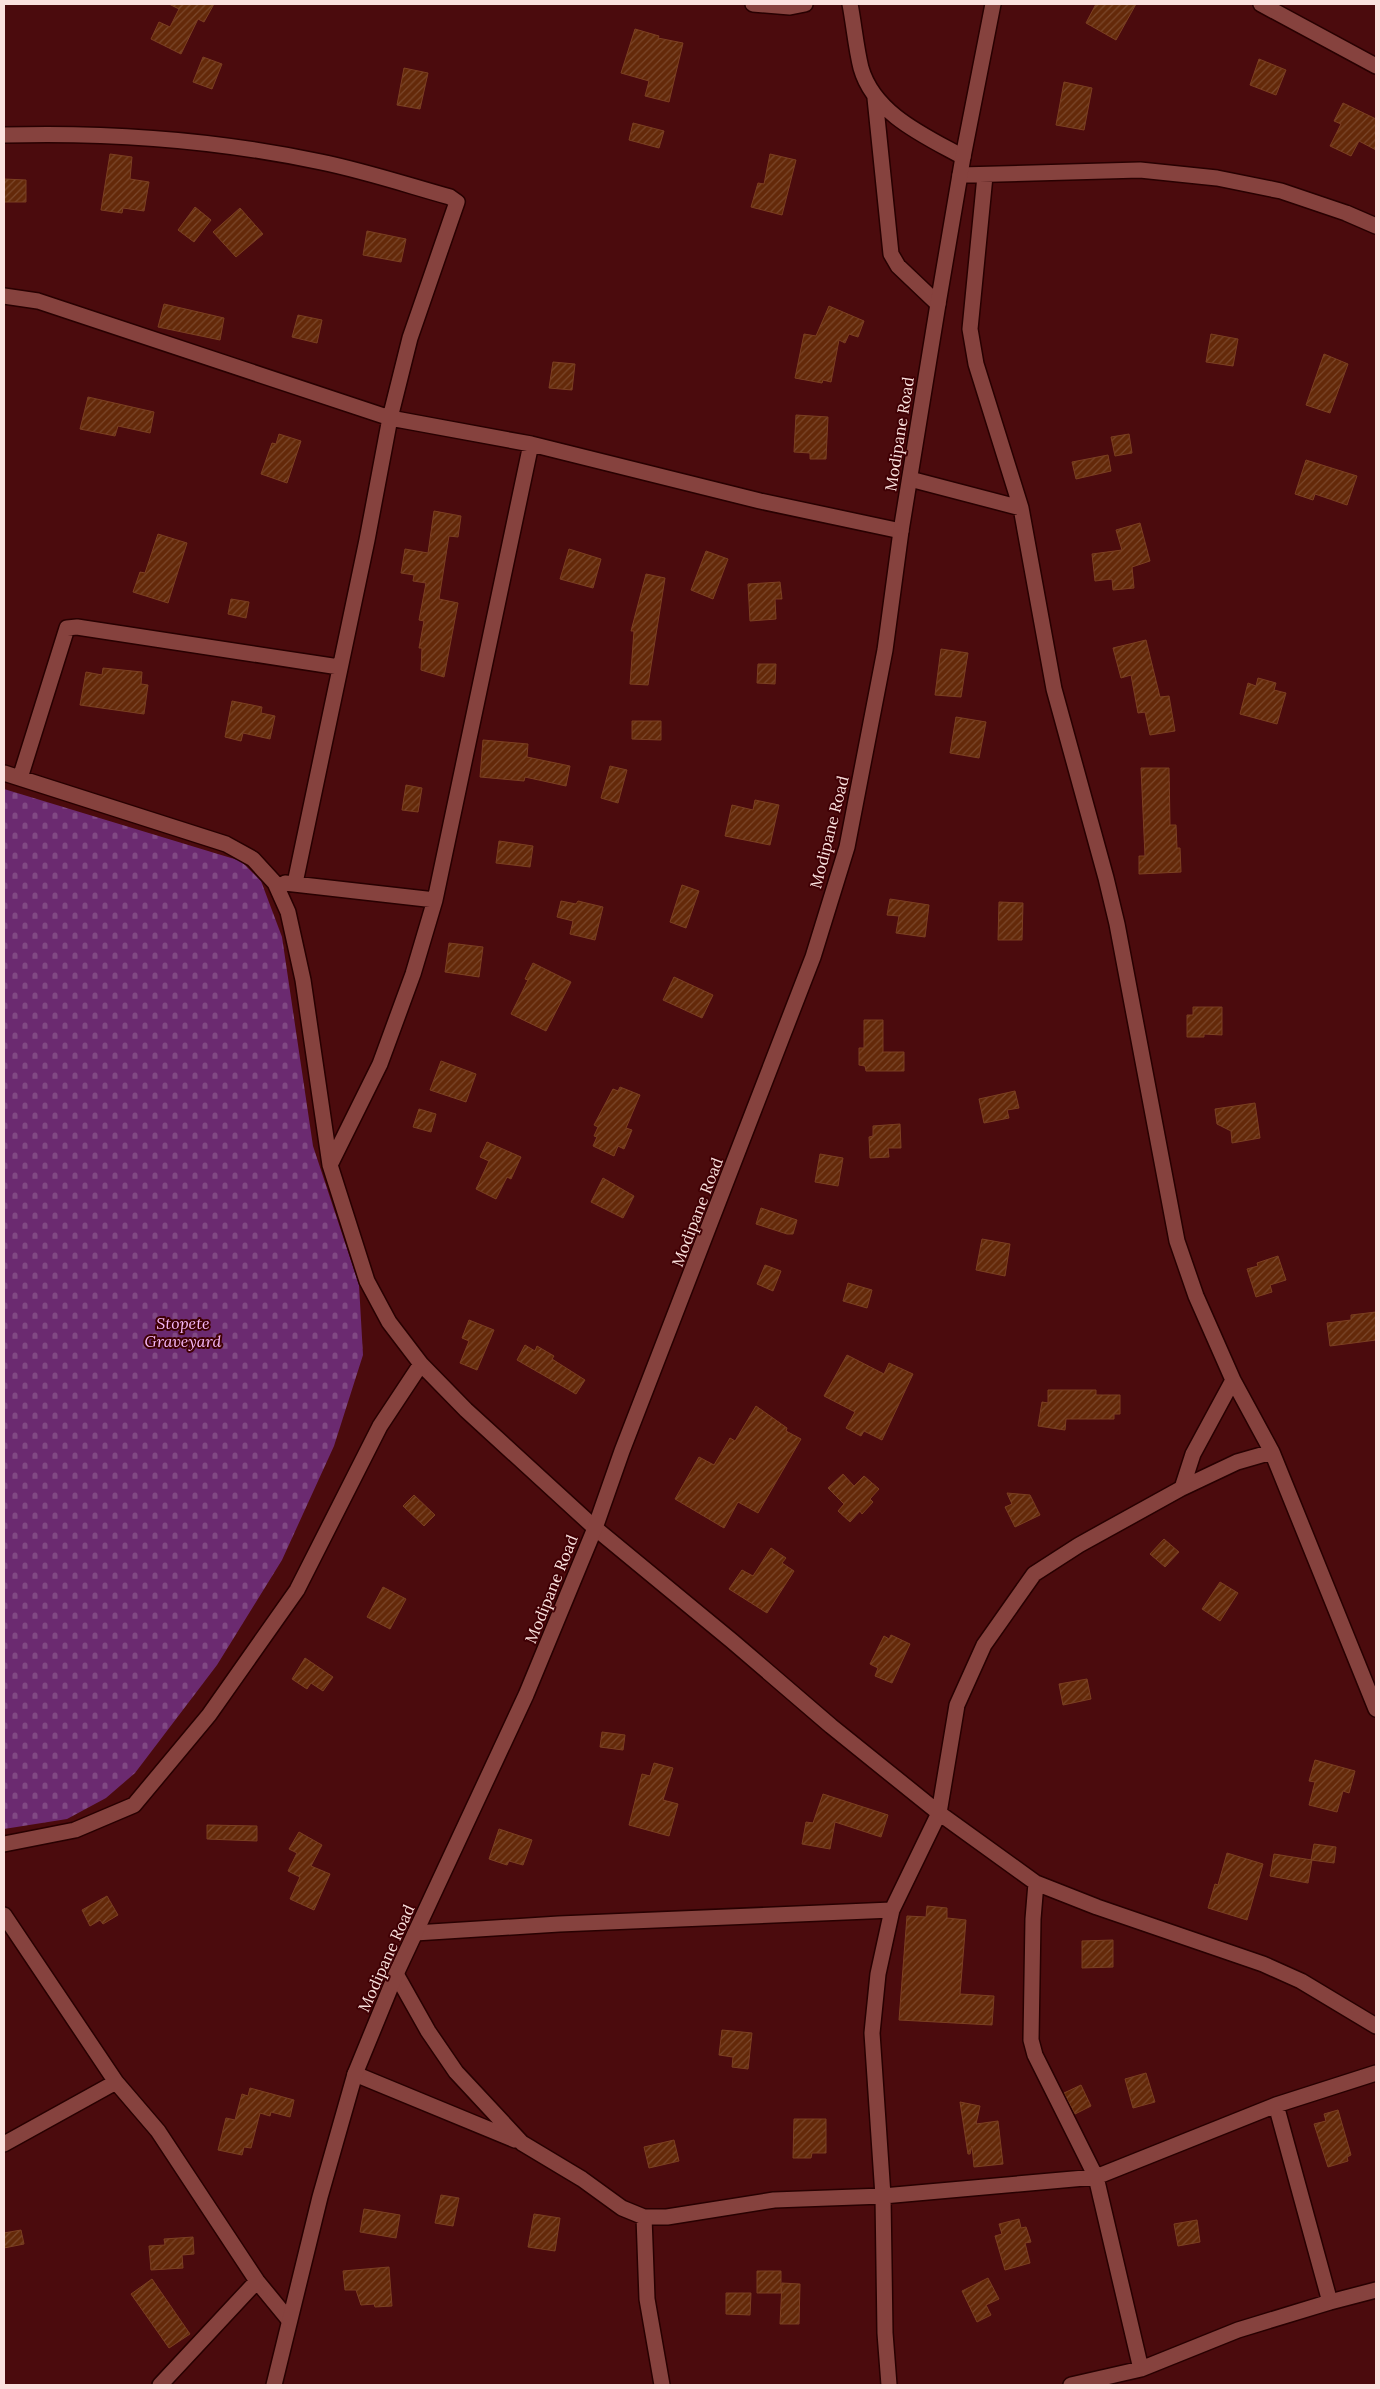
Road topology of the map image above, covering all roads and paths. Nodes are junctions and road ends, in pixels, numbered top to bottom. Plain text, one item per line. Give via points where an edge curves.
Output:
1 (752, 4) edge
2 (805, 4) edge
3 (850, 4) edge
4 (994, 4) edge
5 (1261, 4) edge
6 (1376, 66) edge
7 (875, 98) junction
8 (4, 135) edge
9 (963, 157) junction
10 (960, 175) junction
11 (985, 176) junction
12 (1376, 226) edge
13 (4, 296) edge
14 (938, 304) junction
15 (390, 418) junction
16 (531, 444) junction
17 (910, 479) junction
18 (1021, 508) junction
19 (901, 531) junction
20 (339, 667) junction
21 (4, 773) edge
22 (20, 778) junction
23 (275, 883) junction
24 (295, 883) junction
25 (435, 900) junction
26 (330, 1165) junction
27 (421, 1364) junction
28 (1233, 1380) junction
29 (1272, 1452) junction
30 (1182, 1488) junction
31 (594, 1528) junction
32 (1376, 1709) edge
33 (940, 1813) junction
34 (4, 1844) edge
35 (1036, 1883) junction
36 (892, 1910) junction
37 (4, 1915) edge
38 (415, 1933) junction
39 (396, 1974) junction
40 (1376, 2026) edge
41 (1376, 2073) edge
42 (355, 2074) junction
43 (116, 2082) junction
44 (1276, 2105) junction
45 (522, 2143) junction
46 (4, 2144) edge
47 (1096, 2177) junction
48 (883, 2196) junction
49 (644, 2217) junction
50 (257, 2281) junction
51 (1376, 2290) edge
52 (1330, 2302) junction
53 (289, 2320) junction
54 (1142, 2369) junction
55 (160, 2385) edge
56 (274, 2385) edge
57 (662, 2385) edge
58 (889, 2385) edge
59 (1071, 2385) edge

1 - 2 street via 790,7
3 - 7 street via 862,70
4 - 9 street, Modipane Road
5 - 6 street
7 - 9 street via 906,124
7 - 14 street via 891,254 898,266
8 - 15 street via 73,133 215,144 323,162 454,198 457,206 410,338
9 - 10 street, Modipane Road
10 - 11 street
10 - 14 street, Modipane Road
11 - 12 street via 1140,170 1217,178 1280,191 1346,212
11 - 18 street via 970,329 976,364
13 - 15 street via 38,301
14 - 17 street, Modipane Road
15 - 16 street
15 - 20 street
16 - 19 street via 751,499
16 - 25 street
17 - 18 street
17 - 19 street, Modipane Road
18 - 28 street via 1054,689 1117,924 1177,1241 1196,1296
19 - 31 street, Modipane Road via 885,650 847,847 813,958
20 - 22 street via 67,628
20 - 24 street
21 - 22 street
22 - 23 street via 226,844 254,859
23 - 24 street
23 - 26 street via 288,912 303,980
24 - 25 street
25 - 26 street via 414,974 380,1064
26 - 27 street via 367,1281 389,1322
27 - 31 street
27 - 34 street via 380,1426 297,1590 209,1715 134,1805 75,1830
28 - 29 street
28 - 30 street via 1193,1454
29 - 30 street via 1237,1462
29 - 32 street
30 - 33 street via 1034,1574 984,1645 957,1705
31 - 33 street
31 - 38 street, Modipane Road via 526,1695
33 - 35 street
33 - 36 street
35 - 40 street via 1263,1964 1301,1981
35 - 47 street via 1031,2040 1035,2055
36 - 38 street
36 - 48 street via 878,1974 872,2033
37 - 43 street
38 - 39 street, Modipane Road
39 - 42 street, Modipane Road
39 - 45 street via 456,2072
41 - 44 street
42 - 45 street
42 - 53 street, Modipane Road
43 - 46 street
43 - 50 street via 158,2130
44 - 47 street
44 - 52 street
45 - 49 street via 582,2179 622,2208
47 - 48 street
47 - 54 street
48 - 49 street via 774,2200 667,2217
48 - 58 street
49 - 57 street via 647,2299
50 - 53 street
50 - 55 street
51 - 52 street
52 - 54 street via 1238,2330
53 - 56 street, Modipane Road
54 - 59 street

